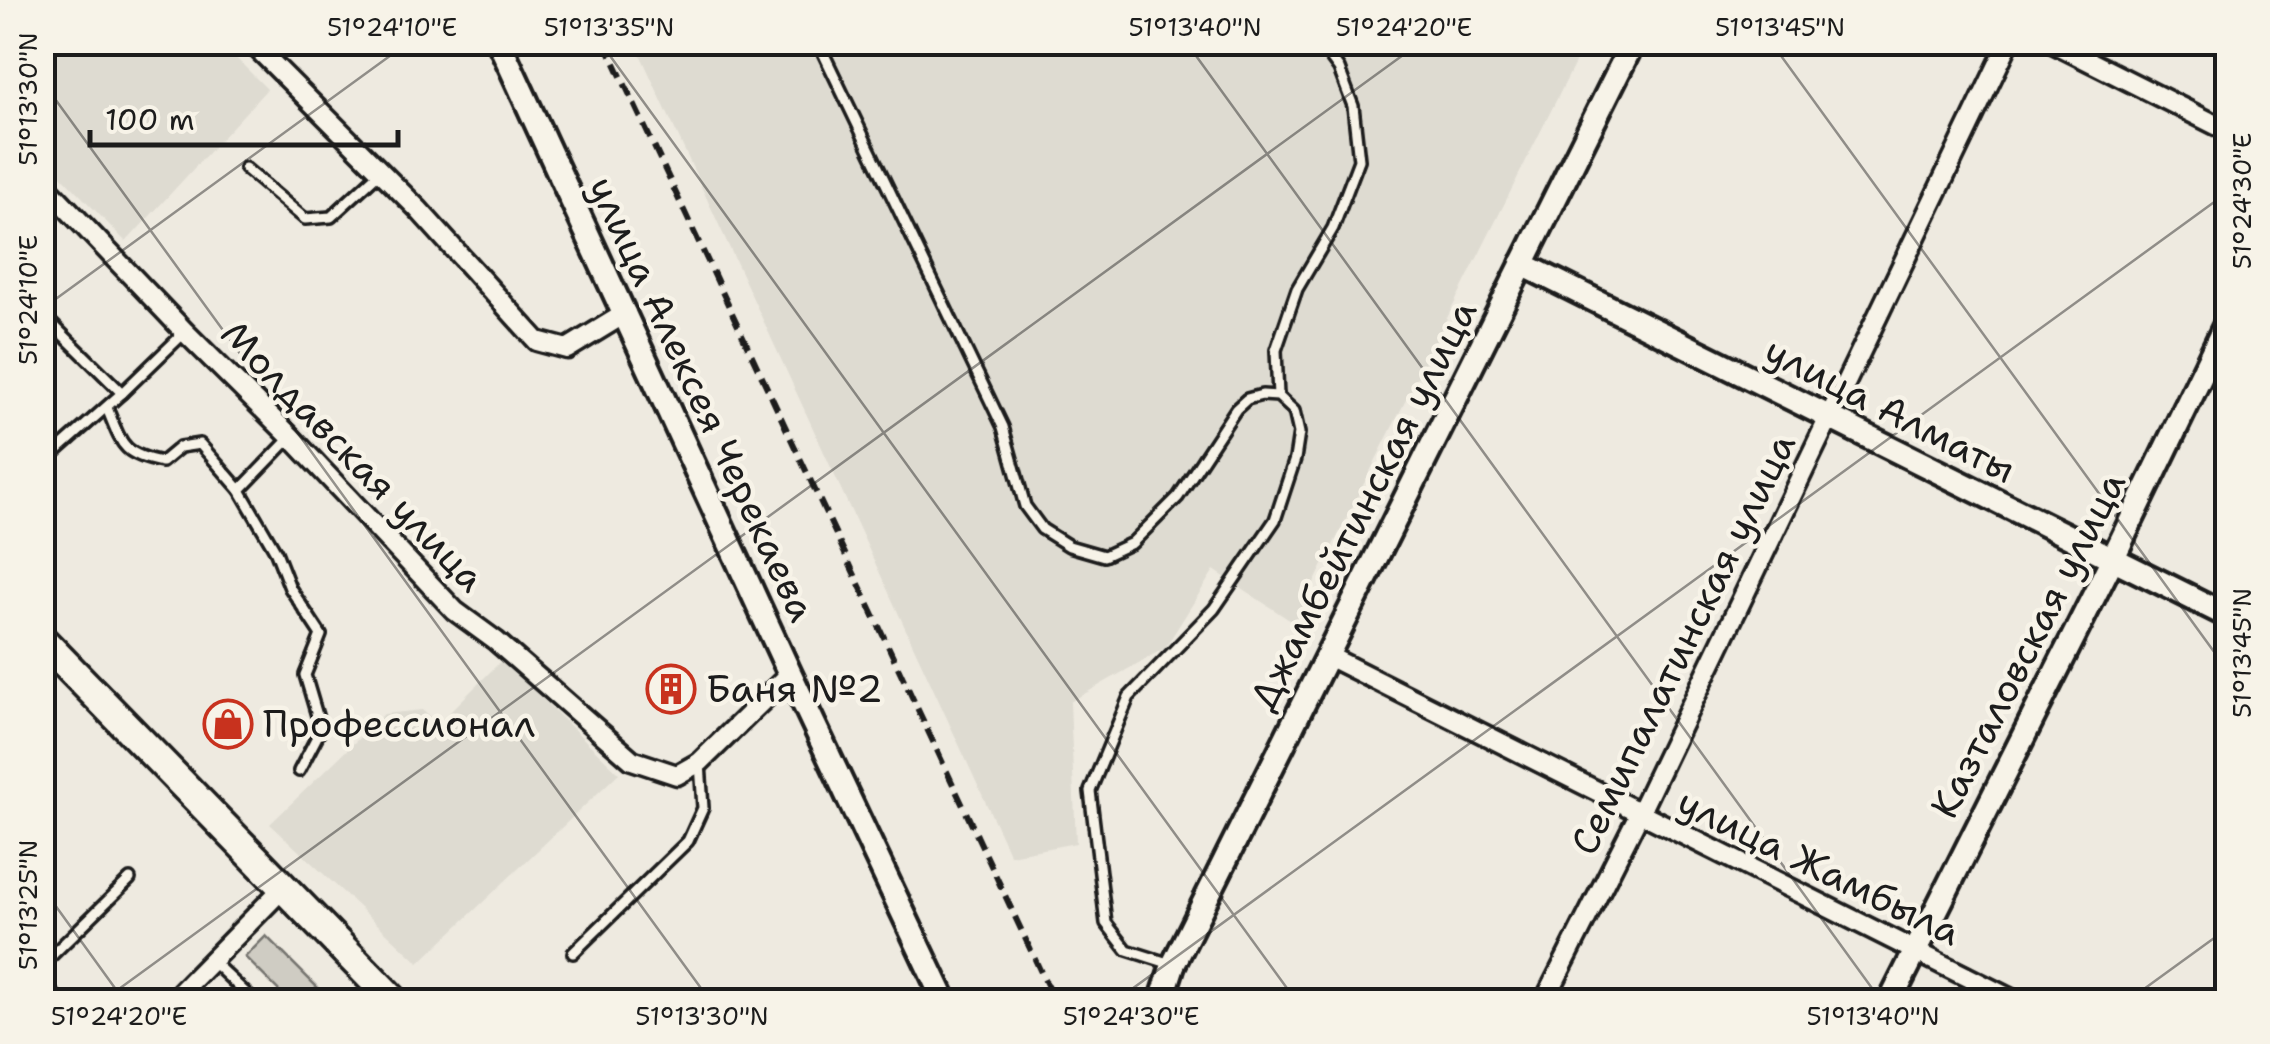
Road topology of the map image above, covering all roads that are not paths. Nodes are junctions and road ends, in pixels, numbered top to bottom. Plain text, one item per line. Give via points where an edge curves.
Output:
1 (251, 42) edge
2 (500, 42) edge
3 (818, 42) edge
4 (1319, 42) edge
5 (1634, 42) edge
6 (2009, 42) edge
7 (2050, 42) edge
8 (2228, 131) edge
9 (245, 168) dead end
10 (381, 171) junction
11 (42, 182) edge
12 (1522, 264) junction
13 (626, 313) junction
14 (42, 314) edge
15 (2228, 320) edge
16 (185, 332) junction
17 (122, 392) junction
18 (1278, 396) junction
19 (107, 408) junction
20 (1829, 418) junction
21 (291, 436) junction
22 (42, 464) edge
23 (240, 490) junction
24 (2112, 560) junction
25 (2228, 616) edge
26 (42, 640) edge
27 (1326, 655) junction
28 (790, 674) junction
29 (700, 762) junction
30 (299, 771) dead end
31 (1639, 814) junction
32 (130, 879) dead end
33 (284, 888) junction
34 (1914, 951) junction
35 (573, 953) dead end
36 (212, 961) junction
37 (42, 965) edge
38 (1174, 965) junction
39 (42, 984) edge
40 (254, 1001) edge
41 (62, 1002) edge
42 (172, 1002) edge
43 (394, 1002) edge
44 (945, 1002) edge
45 (1162, 1002) edge
46 (1544, 1002) edge
47 (1890, 1002) edge
48 (2017, 1002) edge

1 - 10 street
2 - 13 street, улица Алексея Черекаева
3 - 18 lane via 1004,427 1025,506 1042,529 1104,556 1132,543 1178,498 1236,409 1262,394
4 - 18 lane via 1353,106 1359,160 1333,228 1297,289 1276,350
5 - 12 street, Джамбейтинская улица
6 - 20 street, Семипалатинская улица
7 - 8 street
9 - 10 lane via 305,219 331,216
10 - 13 street via 537,341 568,349
11 - 16 street, Молдавская улица
12 - 20 street, улица Алматы
12 - 27 street, Джамбейтинская улица
13 - 28 street, улица Алексея Черекаева
14 - 17 lane
15 - 24 street, Казталовская улица
16 - 17 lane
16 - 21 street, Молдавская улица
17 - 19 lane
18 - 38 lane via 1294,411 1299,433 1275,520 1214,610 1128,697 1090,791 1106,923 1127,950
19 - 22 lane
19 - 23 lane via 135,456 162,462 180,447 200,444
20 - 24 street, улица Алматы
20 - 31 street, Семипалатинская улица
21 - 23 lane
21 - 29 street, Молдавская улица via 455,612 632,760 677,776
23 - 30 lane via 321,635 305,674 322,729
24 - 25 street, улица Алматы
24 - 34 street, Казталовская улица
26 - 33 main road
27 - 31 street, улица Жамбыла
27 - 38 street, Джамбейтинская улица
28 - 29 street
28 - 44 street, улица Алексея Черекаева
29 - 35 lane via 703,808 688,840
31 - 34 street, улица Жамбыла
31 - 46 street, Семипалатинская улица
32 - 37 lane
33 - 36 street
33 - 43 main road
34 - 47 street, Казталовская улица
34 - 48 street, улица Жамбыла
36 - 40 lane
36 - 42 street
38 - 45 street, Джамбейтинская улица
39 - 41 lane

